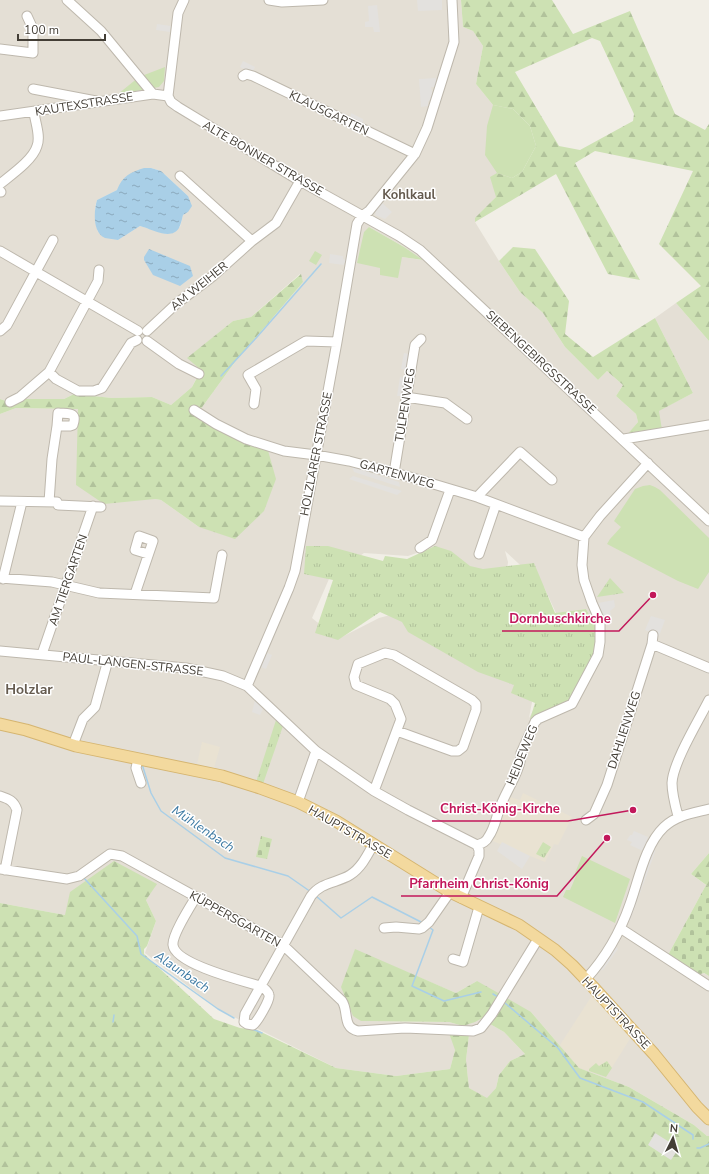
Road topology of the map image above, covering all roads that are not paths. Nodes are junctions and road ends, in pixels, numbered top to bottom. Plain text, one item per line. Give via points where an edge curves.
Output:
1 (68, 0) edge
2 (184, 0) edge
3 (269, 0) edge
4 (323, 0) edge
5 (452, 0) edge
6 (27, 16) dead end
7 (0, 49) edge
8 (244, 76) dead end
9 (33, 89) dead end
10 (153, 94) junction
11 (168, 96) junction
12 (103, 102) junction
13 (34, 112) junction
14 (0, 116) edge
15 (415, 154) junction
16 (180, 176) dead end
17 (300, 181) junction
18 (0, 189) edge
19 (362, 216) junction
20 (53, 240) dead end
21 (252, 241) junction
22 (0, 251) edge
23 (99, 270) dead end
24 (36, 272) junction
25 (88, 301) junction
26 (0, 331) edge
27 (140, 334) junction
28 (420, 339) dead end
29 (337, 342) junction
30 (49, 372) junction
31 (200, 374) dead end
32 (406, 397) junction
33 (10, 402) dead end
34 (254, 404) dead end
35 (194, 410) dead end
36 (467, 419) dead end
37 (709, 425) edge
38 (57, 426) dead end
39 (624, 439) junction
40 (316, 455) junction
41 (648, 463) junction
42 (394, 473) junction
43 (552, 480) dead end
44 (450, 490) junction
45 (477, 497) junction
46 (0, 501) edge
47 (22, 502) junction
48 (49, 502) junction
49 (496, 504) junction
50 (709, 521) edge
51 (584, 537) junction
52 (420, 548) dead end
53 (148, 554) dead end
54 (479, 554) dead end
55 (222, 555) dead end
56 (1, 578) edge
57 (65, 586) junction
58 (135, 594) junction
59 (0, 651) edge
60 (42, 654) junction
61 (108, 660) junction
62 (709, 668) edge
63 (247, 686) junction
64 (709, 700) edge
65 (0, 724) edge
66 (397, 731) junction
67 (74, 745) junction
68 (316, 751) junction
69 (138, 759) junction
70 (140, 783) dead end
71 (374, 790) junction
72 (0, 796) edge
73 (298, 802) junction
74 (709, 809) edge
75 (678, 816) junction
76 (586, 820) dead end
77 (373, 845) junction
78 (477, 845) junction
79 (3, 870) edge
80 (450, 892) junction
81 (196, 897) junction
82 (461, 898) junction
83 (479, 906) junction
84 (384, 928) dead end
85 (620, 928) junction
86 (538, 939) junction
87 (283, 946) junction
88 (453, 959) dead end
89 (586, 979) junction
90 (709, 986) edge
91 (709, 1119) edge

1 - 10 street via 101,30
2 - 11 street via 178,13
3 - 4 street
5 - 15 street via 454,42 427,128
6 - 7 street via 33,29 33,53
8 - 15 street, KLAUSGARTEN via 253,76
9 - 12 street
10 - 11 street, KAUTEXSTRASSE
10 - 12 street, KAUTEXSTRASSE
11 - 17 street, ALTE BONNER STRASSE via 178,108
12 - 13 street, KAUTEXSTRASSE
13 - 14 street, KAUTEXSTRASSE
13 - 18 street via 37,146 28,160
15 - 19 street
16 - 21 street
17 - 19 street, ALTE BONNER STRASSE
17 - 21 street, AM WEIHER via 276,223
19 - 29 street, HOLZLARER STRASSE via 357,224
19 - 39 street, SIEBENGEBIRGSSTRASSE via 420,250
20 - 24 street
21 - 27 street, AM WEIHER via 213,276
22 - 24 street
23 - 25 street via 98,281
24 - 25 street
24 - 26 street via 7,325
25 - 27 street
25 - 30 street
27 - 30 street, AM WEIHER via 131,343 102,388 78,391
27 - 31 street via 141,343 147,341 179,364
28 - 32 street, TULPENWEG via 415,345
29 - 34 street via 306,341 248,375 256,389
29 - 40 street, HOLZLARER STRASSE
30 - 33 street via 20,398
32 - 36 street via 445,403
32 - 42 street, TULPENWEG
35 - 40 street, GARTENWEG via 246,439 284,451
37 - 39 street
38 - 48 street
39 - 41 street, SIEBENGEBIRGSSTRASSE
40 - 42 street, GARTENWEG
40 - 63 street, HOLZLARER STRASSE via 295,571
41 - 50 street, SIEBENGEBIRGSSTRASSE
41 - 51 street
42 - 44 street, GARTENWEG
43 - 45 street via 520,452
44 - 45 street, GARTENWEG
44 - 52 street via 432,540
45 - 49 street, GARTENWEG
46 - 47 street
47 - 48 street
47 - 56 street
48 - 57 street, AM TIERGARTEN via 57,502 58,505 95,507
49 - 51 street, GARTENWEG
49 - 54 street
51 - 78 street, HEIDEWEG via 583,573 600,620 598,655 572,704 538,718 535,722 490,835 484,843
53 - 58 street
55 - 58 street via 214,598
56 - 57 street via 52,582
57 - 58 street via 100,594
57 - 60 street, AM TIERGARTEN
59 - 60 street, PAUL-LANGEN-STRASSE
60 - 61 street, PAUL-LANGEN-STRASSE
61 - 63 street, PAUL-LANGEN-STRASSE via 202,671
61 - 67 street via 94,707 83,718
62 - 76 street, DAHLIENWEG via 653,639 607,785 594,814
63 - 68 street, PAUL-LANGEN-STRASSE
64 - 75 street via 673,776 673,794
65 - 67 main road, HAUPTSTRASSE
66 - 66 street via 458,751 462,747 476,704 394,655 385,653 358,664 354,677 356,685 390,699 395,704 401,719
66 - 71 street
67 - 69 main road, HAUPTSTRASSE
68 - 71 street, PAUL-LANGEN-STRASSE
68 - 73 street
69 - 70 street via 136,768
69 - 73 main road, HAUPTSTRASSE via 222,776
71 - 78 street, PAUL-LANGEN-STRASSE
72 - 79 street via 11,800 17,810
73 - 77 main road, HAUPTSTRASSE via 336,821
74 - 75 street
75 - 85 street via 665,826 650,846
77 - 80 main road, HAUPTSTRASSE
77 - 87 street via 361,865 349,875 329,883 314,893
78 - 82 street via 479,856
79 - 81 street, KÜPPERSGARTEN via 67,879 79,876 110,854 115,854
80 - 82 main road, HAUPTSTRASSE
80 - 84 street via 426,925 419,929
81 - 87 street, KÜPPERSGARTEN
81 - 87 street via 174,936 174,949 179,955 199,966 260,986
82 - 83 main road, HAUPTSTRASSE
83 - 86 main road, HAUPTSTRASSE via 519,925
83 - 88 street via 464,962
85 - 89 street via 615,941
85 - 90 street
86 - 87 street, KÜPPERSGARTEN via 492,1014 481,1028 473,1031 405,1028 352,1030 348,1025 342,1001
86 - 89 main road, HAUPTSTRASSE via 555,950
89 - 91 main road, HAUPTSTRASSE

